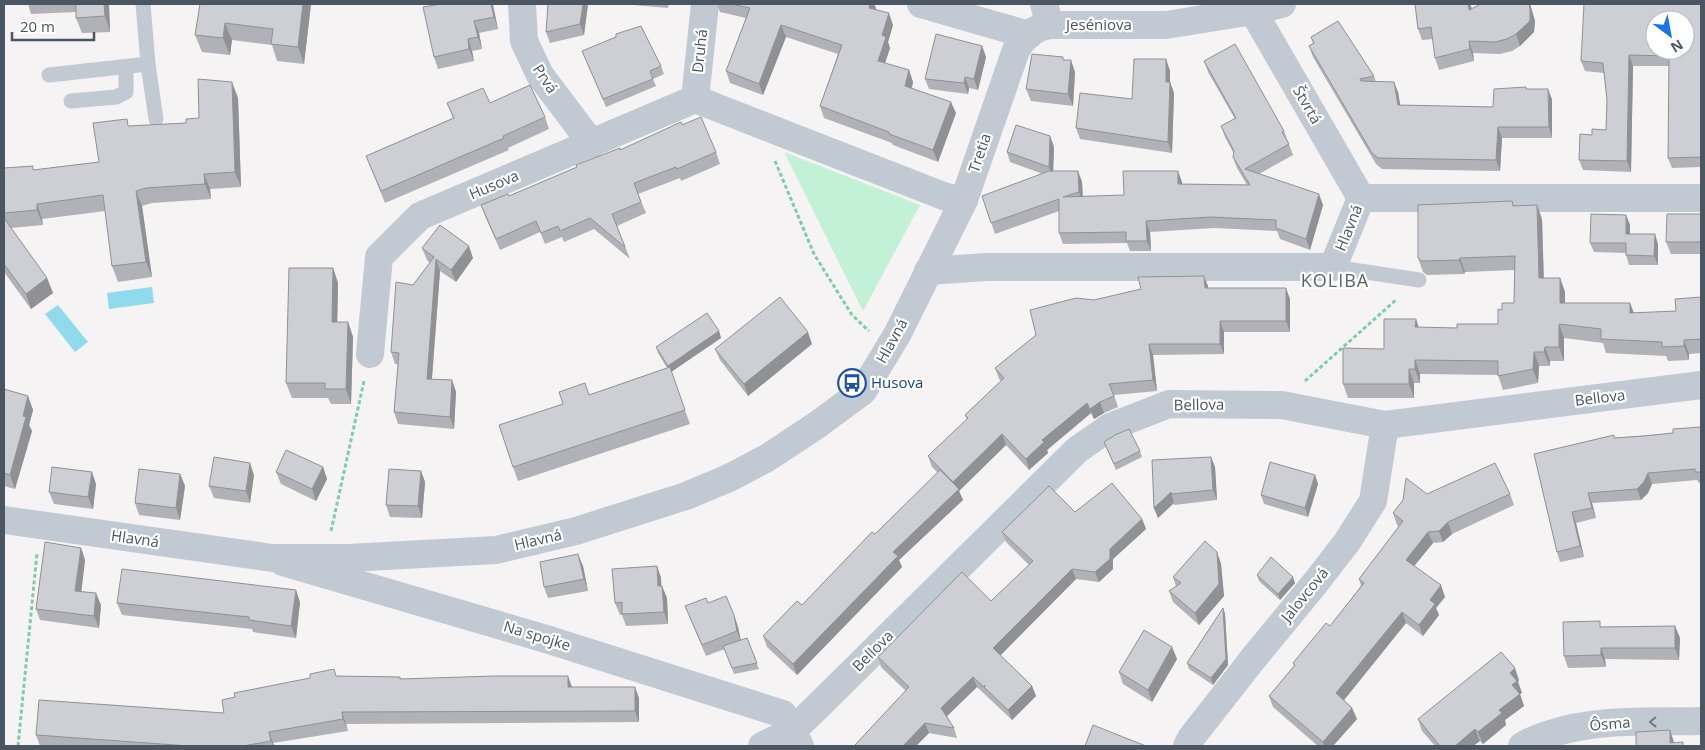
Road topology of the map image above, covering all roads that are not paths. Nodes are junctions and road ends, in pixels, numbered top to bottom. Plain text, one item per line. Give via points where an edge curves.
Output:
1 (143, 4) edge
2 (522, 4) edge
3 (705, 4) edge
4 (921, 4) edge
5 (1282, 4) edge
6 (1253, 11) junction
7 (1041, 21) edge
8 (148, 64) junction
9 (126, 67) junction
10 (49, 75) dead end
11 (695, 99) junction
12 (71, 101) dead end
13 (156, 119) dead end
14 (592, 144) junction
15 (1361, 198) junction
16 (1701, 198) edge
17 (964, 200) junction
18 (1333, 267) junction
19 (928, 271) junction
20 (1418, 280) road end
21 (370, 354) road end
22 (1701, 385) edge
23 (1385, 425) junction
24 (4, 520) edge
25 (272, 558) junction
26 (1701, 720) edge
27 (796, 738) edge
28 (762, 746) edge
29 (1187, 746) edge
30 (1522, 746) edge

1 - 8 lane
2 - 14 street, Prvá via 524,41 540,75
3 - 11 street, Druhá
4 - 7 street, Jeséniova
5 - 6 street, Jeséniova
6 - 7 street, Jeséniova via 1166,25
6 - 15 street, Štvrtá
7 - 17 street, Tretia via 1016,50
8 - 9 lane
8 - 13 lane
9 - 10 lane
9 - 12 lane via 126,92 116,97
11 - 14 street, Husova
11 - 17 street via 946,197
14 - 21 street, Husova via 420,216 379,257
15 - 16 street, Hlavná
15 - 18 street, Hlavná
17 - 19 street, Tretia
18 - 19 street, Hlavná via 986,267
18 - 20 lane
19 - 25 street, Hlavná via 898,333 863,391 767,458 729,478 686,496 576,531 496,550 348,558
22 - 23 street, Bellova
23 - 27 street, Bellova via 1282,405 1169,404 1110,427 1077,450
23 - 29 street, Jalovcová via 1373,501 1347,542
24 - 25 street, Hlavná
25 - 27 street, Na spojke via 546,639 783,714
26 -> 30 street, Ôsma via 1606,723 1564,729
27 - 28 street, Bellova

